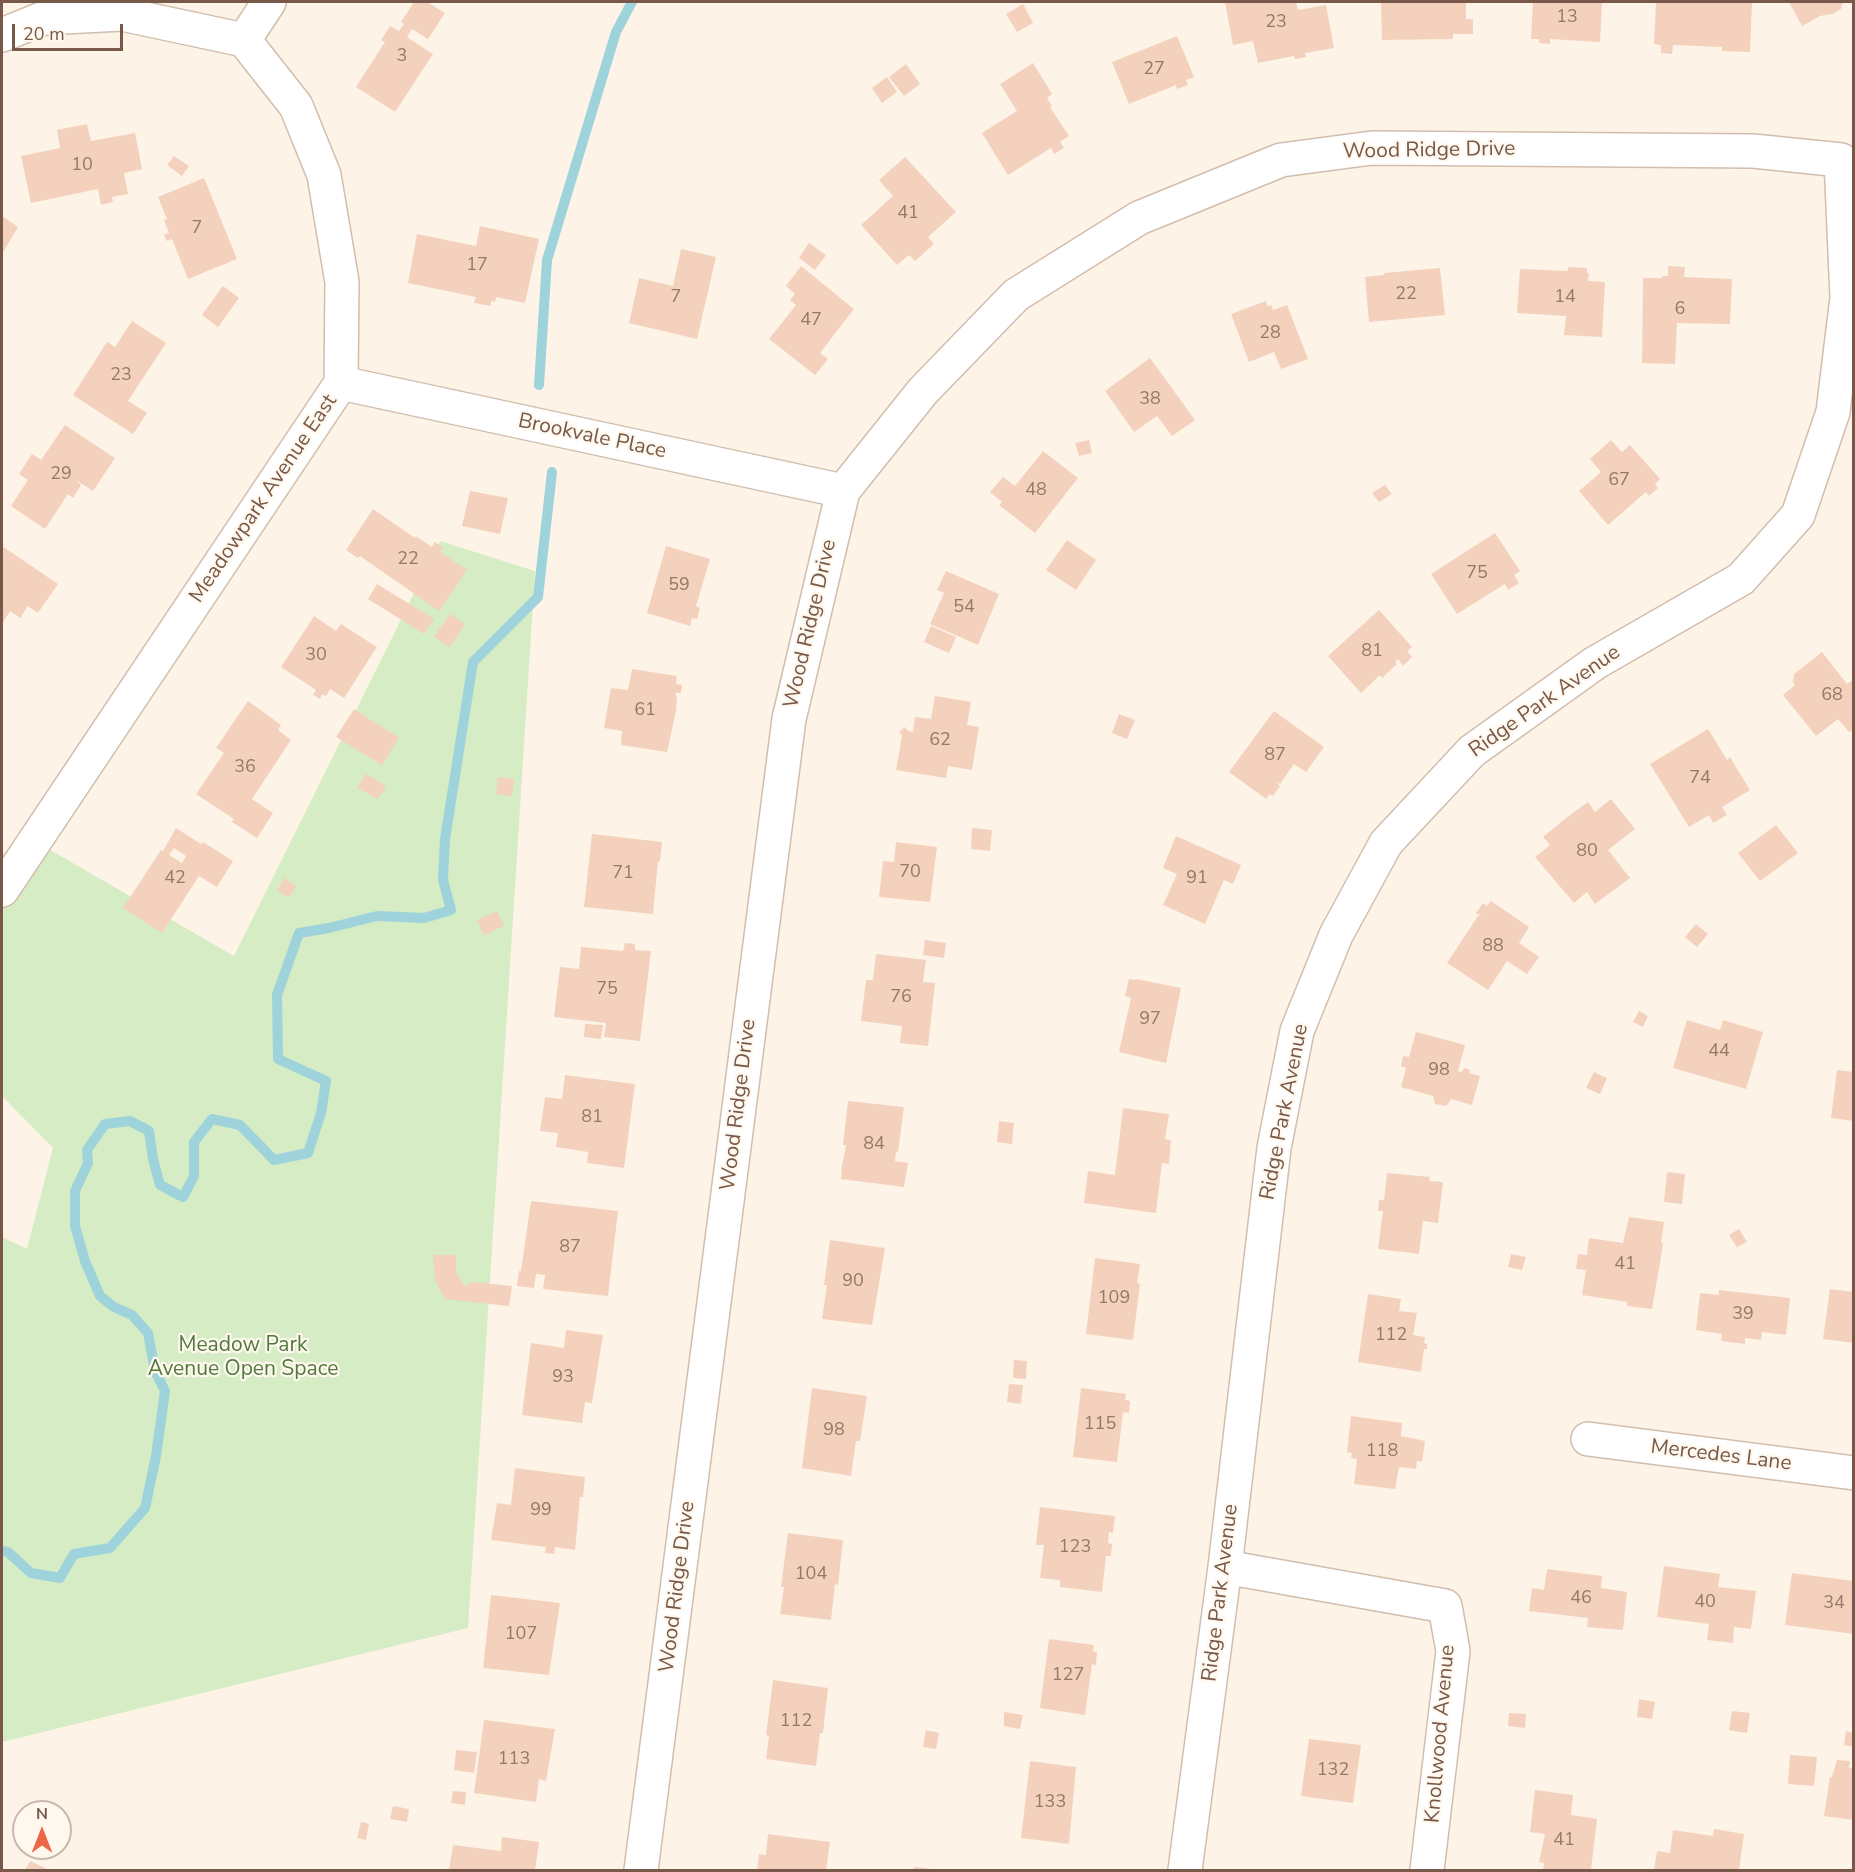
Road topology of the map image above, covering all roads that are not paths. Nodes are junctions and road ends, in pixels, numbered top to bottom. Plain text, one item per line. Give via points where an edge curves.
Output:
1 (269, 2) edge
2 (2, 35) edge
3 (244, 40) junction
4 (1847, 156) edge
5 (341, 383) junction
6 (843, 491) junction
7 (2, 890) edge
8 (1588, 1439) dead end
9 (1854, 1473) edge
10 (1225, 1568) junction
11 (641, 1870) edge
12 (1185, 1870) edge
13 (1427, 1870) edge

1 - 3 street
2 - 3 street via 44,18 122,14
3 - 5 street, Meadowpark Avenue East via 296,106 324,175 342,282
4 - 6 street, Wood Ridge Drive via 1753,151 1384,148 1281,160 1139,218 1016,295 923,392
4 - 10 street, Ridge Park Avenue via 1847,298 1833,412 1798,515 1741,579 1594,663 1472,751 1386,843 1336,935 1297,1031 1274,1148
5 - 6 street, Brookvale Place
5 - 7 street, Meadowpark Avenue East
6 - 11 street, Wood Ridge Drive via 789,719
8 - 9 street, Mercedes Lane
10 - 12 street, Ridge Park Avenue
10 - 13 street, Knollwood Avenue via 1445,1606 1453,1651

